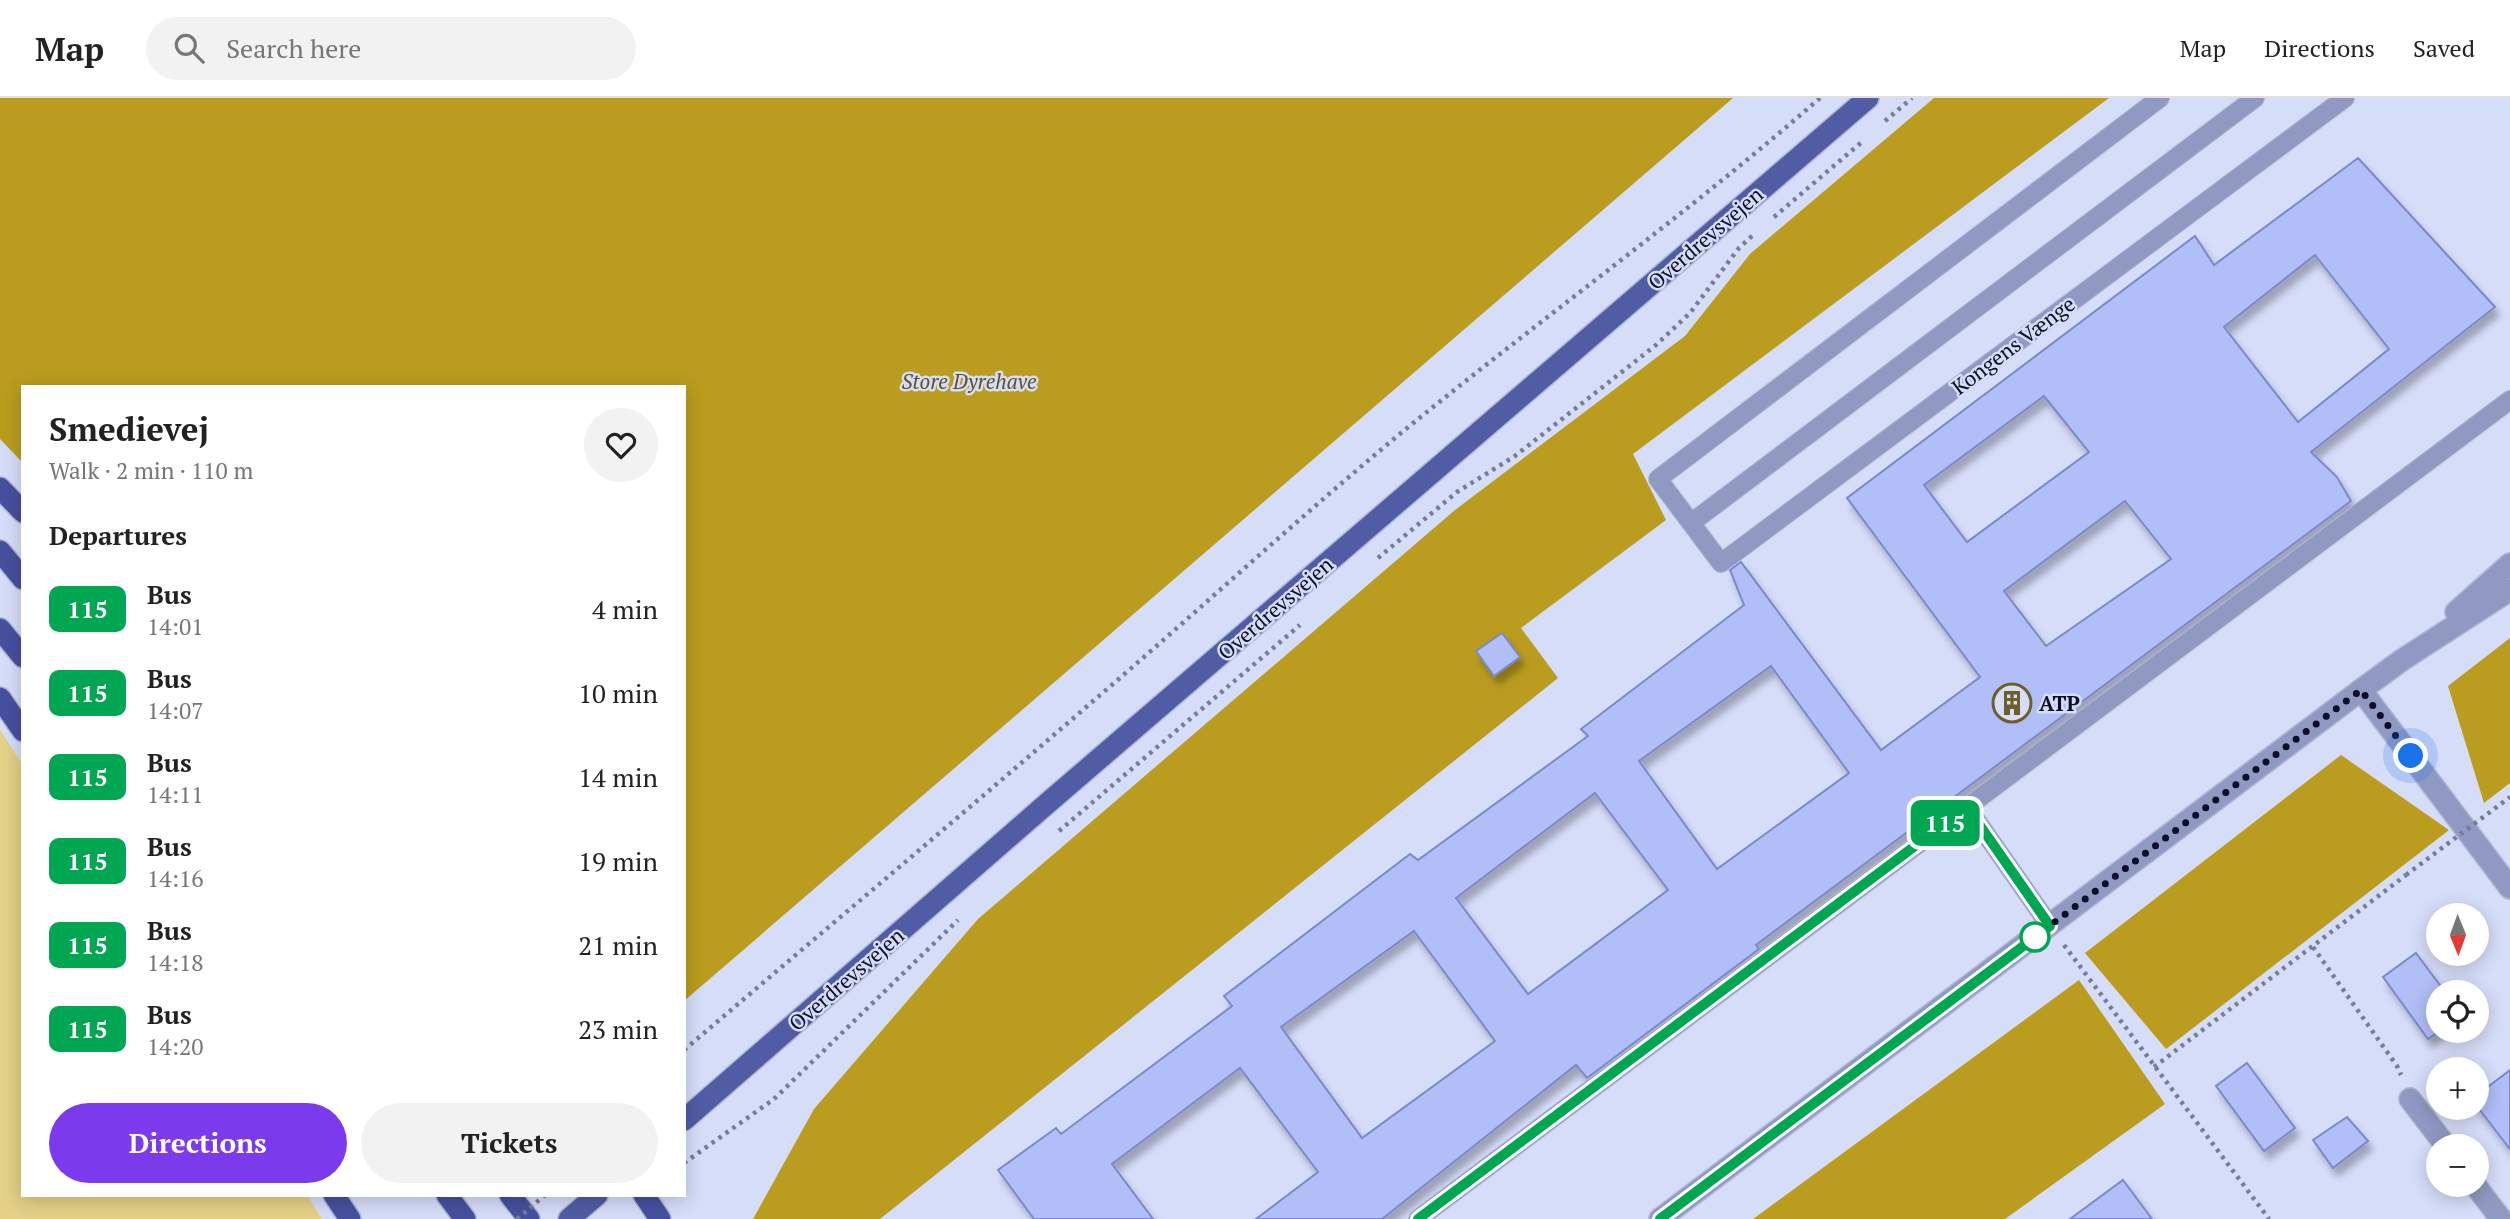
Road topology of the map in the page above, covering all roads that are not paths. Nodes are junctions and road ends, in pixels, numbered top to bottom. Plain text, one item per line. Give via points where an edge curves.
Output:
1 (1868, 98) edge
2 (2160, 98) edge
3 (2255, 98) edge
4 (2345, 98) edge
5 (2510, 400) edge
6 (0, 488) edge
7 (21, 510) edge
8 (1691, 523) junction
9 (0, 551) edge
10 (2510, 565) edge
11 (21, 577) edge
12 (2510, 590) edge
13 (0, 629) edge
14 (21, 655) edge
15 (2402, 660) junction
16 (2361, 690) junction
17 (0, 698) edge
18 (21, 728) edge
19 (1967, 807) junction
20 (2510, 888) edge
21 (2050, 926) junction
22 (2410, 1098) road end
23 (686, 1118) edge
24 (2437, 1134) edge
25 (335, 1197) edge
26 (449, 1197) edge
27 (512, 1197) edge
28 (595, 1197) edge
29 (645, 1197) edge
30 (2484, 1197) edge
31 (350, 1219) edge
32 (466, 1219) edge
33 (529, 1219) edge
34 (569, 1219) edge
35 (660, 1219) edge
36 (1418, 1219) edge
37 (1660, 1219) edge
38 (2501, 1219) edge

1 - 23 main road, Overdrevsvejen
2 - 8 lane, Kongens Vænge via 1658,479
3 - 8 lane
4 - 8 lane, Kongens Vænge via 1721,563
5 - 19 lane
6 - 7 highway
9 - 11 highway
10 - 15 street
12 - 15 street
13 - 14 highway
15 - 16 street
16 - 20 street
16 - 21 street
17 - 18 highway
19 - 21 lane
19 - 36 lane
21 - 37 street
22 - 24 street
25 - 31 highway
26 - 32 highway
27 - 33 highway
28 - 34 main road
29 - 35 highway
30 - 38 street

